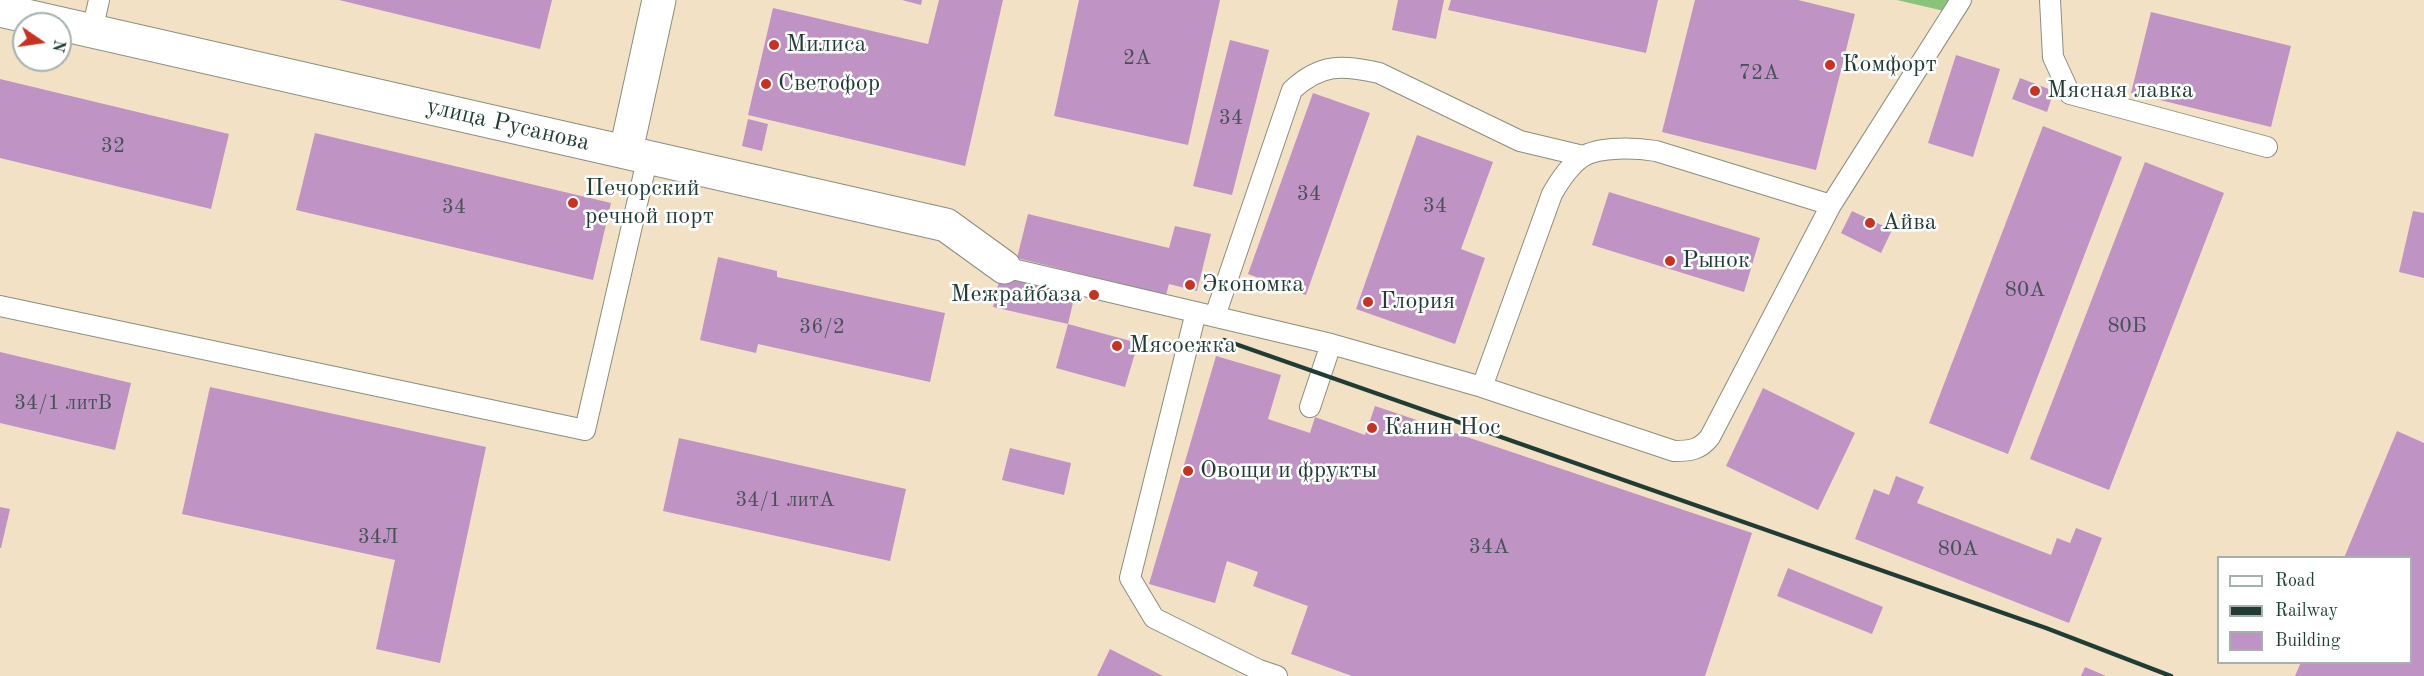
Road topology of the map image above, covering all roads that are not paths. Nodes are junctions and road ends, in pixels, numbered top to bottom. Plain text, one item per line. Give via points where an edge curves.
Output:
1 (659, 0) edge
2 (1961, 0) edge
3 (2050, 0) edge
4 (0, 10) edge
5 (95, 15) edge
6 (2267, 147) dead end
7 (637, 154) junction
8 (1583, 156) junction
9 (1831, 205) junction
10 (1004, 267) joint
11 (0, 306) edge
12 (1206, 314) junction
13 (1331, 344) junction
14 (1482, 387) junction
15 (1310, 407) dead end
16 (1277, 676) edge

1 - 7 street
2 - 9 lane
3 - 6 lane via 2053,57 2070,94
4 - 5 street, улица Русанова
5 - 7 street, улица Русанова
7 - 10 street, улица Русанова via 946,225
7 - 11 lane via 585,430
8 - 9 lane via 1634,147 1656,151
8 - 12 lane via 1520,141 1379,73 1354,67 1309,75 1292,90
8 - 14 lane via 1563,175 1552,194
9 - 14 lane via 1702,447 1674,451
10 - 12 lane
12 - 13 lane
12 - 16 lane via 1130,578 1154,618
13 - 14 lane
13 - 15 lane

